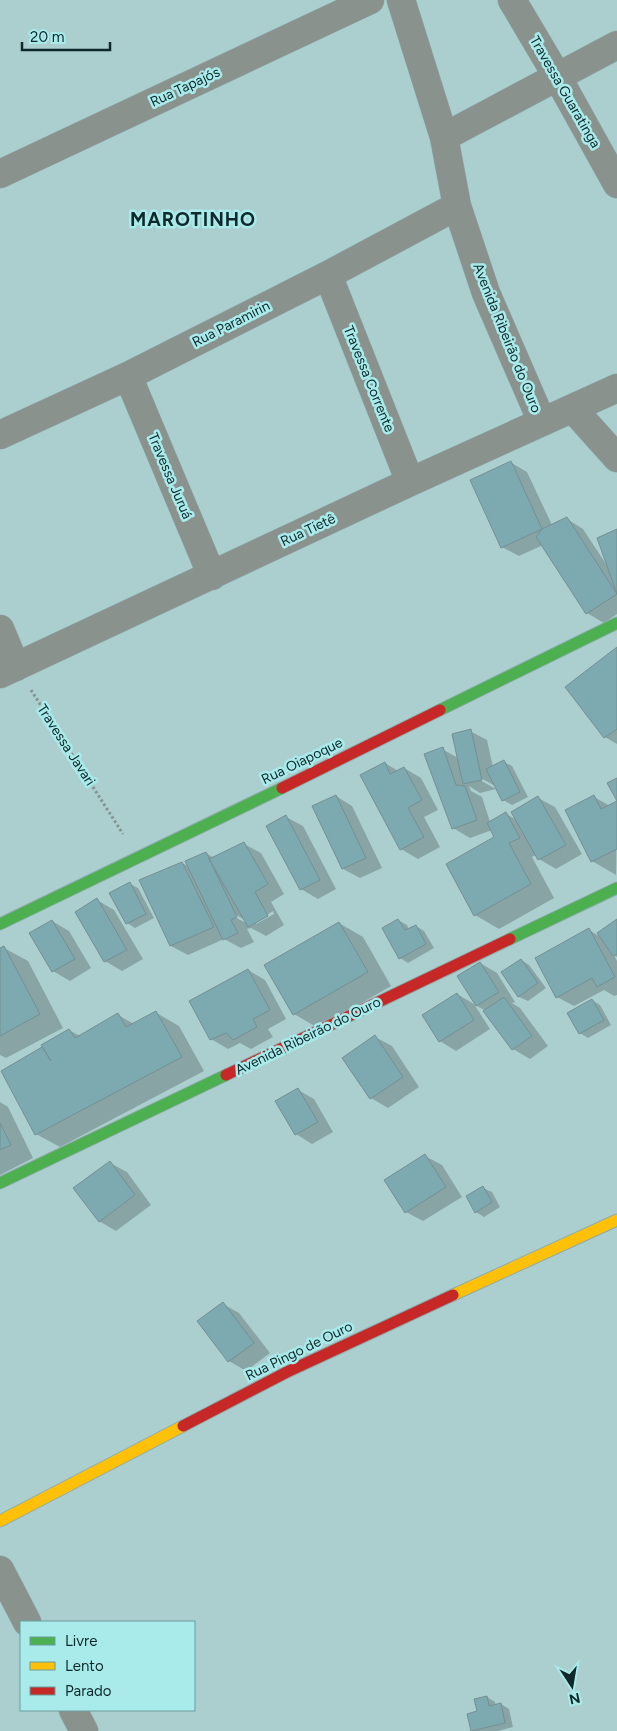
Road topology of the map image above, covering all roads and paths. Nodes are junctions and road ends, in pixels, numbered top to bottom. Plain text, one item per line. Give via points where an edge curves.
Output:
1 (370, 0) edge
2 (402, 0) edge
3 (512, 0) edge
4 (617, 45) edge
5 (557, 76) junction
6 (444, 137) junction
7 (0, 174) edge
8 (617, 184) edge
9 (457, 206) junction
10 (328, 275) junction
11 (128, 376) junction
12 (617, 388) edge
13 (573, 409) junction
14 (542, 422) junction
15 (0, 435) edge
16 (617, 458) edge
17 (410, 482) junction
18 (212, 576) junction
19 (617, 623) edge
20 (0, 629) edge
21 (8, 670) edge
22 (138, 858) junction
23 (617, 888) edge
24 (0, 924) edge
25 (0, 1183) edge
26 (617, 1220) edge
27 (0, 1521) edge
28 (0, 1570) edge
29 (26, 1621) edge
30 (74, 1711) edge
31 (84, 1731) edge

1 - 7 street, Rua Tapajós
2 - 6 street, Avenida Ribeirão do Ouro
3 - 5 street, Travessa Guaratinga
4 - 5 street
5 - 6 street
5 - 8 street, Travessa Guaratinga
6 - 9 street, Avenida Ribeirão do Ouro
9 - 10 street, Rua Paramirin
9 - 14 street, Avenida Ribeirão do Ouro via 486,293
10 - 11 street, Rua Paramirin
10 - 17 street, Travessa Corrente
11 - 15 street, Rua Paramirin
11 - 18 street, Travessa Juruá
12 - 13 street, Rua Tietê
13 - 14 street, Rua Tietê
13 - 16 street
14 - 17 street, Rua Tietê
17 - 18 street, Rua Tietê
18 - 21 street, Rua Tietê
19 - 22 street, Rua Oiapoque
20 - 21 street
21 - 22 path, Travessa Javari
22 - 24 street, Rua Oiapoque
23 - 25 street, Avenida Ribeirão do Ouro
26 - 27 street, Rua Pingo de Ouro via 287,1372
28 - 29 street
30 - 31 street

